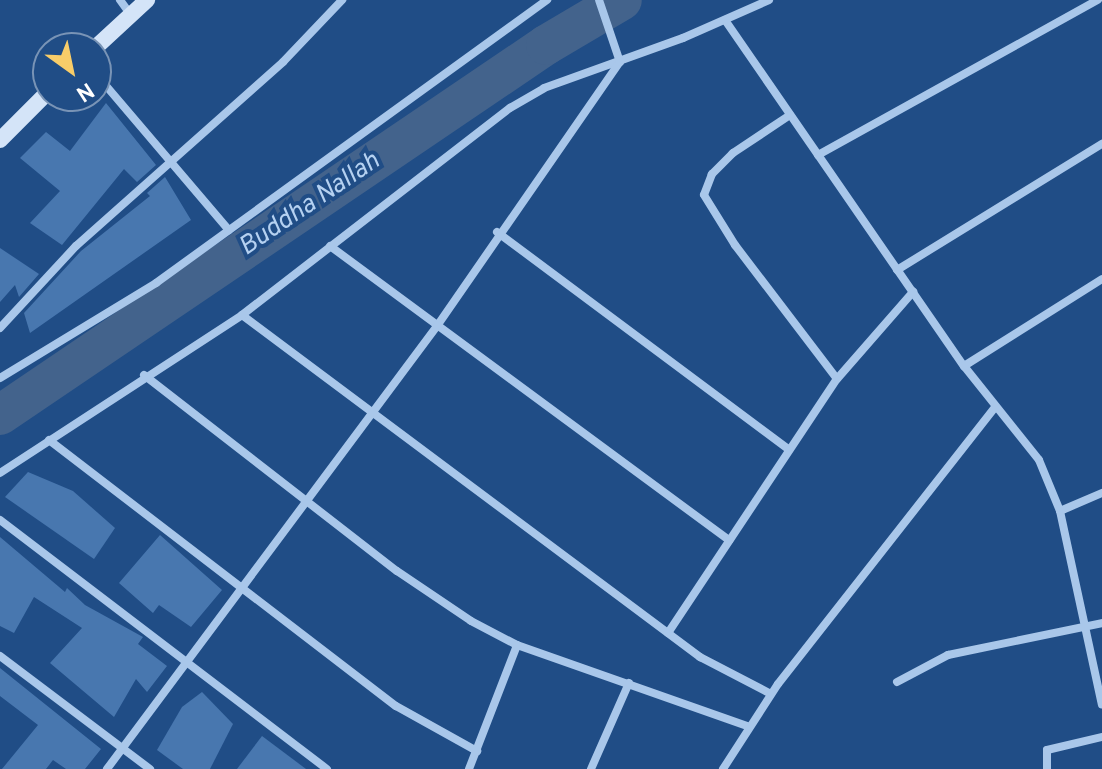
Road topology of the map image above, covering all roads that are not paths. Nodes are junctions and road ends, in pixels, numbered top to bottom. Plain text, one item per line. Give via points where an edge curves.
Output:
1 (120, 0) edge
2 (147, 0) edge
3 (342, 0) edge
4 (547, 0) edge
5 (599, 0) edge
6 (769, 0) edge
7 (1098, 0) edge
8 (131, 16) junction
9 (725, 20) junction
10 (112, 33) edge
11 (620, 62) junction
12 (112, 92) edge
13 (32, 108) edge
14 (790, 115) junction
15 (0, 140) edge
16 (1102, 144) edge
17 (818, 155) junction
18 (175, 161) junction
19 (229, 230) junction
20 (497, 232) junction
21 (330, 246) junction
22 (897, 270) junction
23 (1102, 279) edge
24 (913, 292) junction
25 (242, 315) junction
26 (437, 326) junction
27 (0, 328) edge
28 (964, 366) junction
29 (144, 375) junction
30 (0, 378) edge
31 (837, 379) junction
32 (995, 407) junction
33 (373, 412) junction
34 (49, 440) junction
35 (789, 450) junction
36 (0, 473) edge
37 (1102, 493) edge
38 (308, 503) junction
39 (1060, 511) junction
40 (0, 520) edge
41 (729, 540) junction
42 (243, 589) junction
43 (1102, 623) edge
44 (1087, 625) junction
45 (668, 633) junction
46 (517, 645) junction
47 (0, 656) edge
48 (186, 661) junction
49 (897, 682) dead end
50 (629, 683) junction
51 (771, 694) junction
52 (1102, 705) edge
53 (747, 726) junction
54 (1102, 737) edge
55 (123, 748) junction
56 (477, 751) junction
57 (107, 769) edge
58 (150, 769) edge
59 (327, 769) edge
60 (469, 769) edge
61 (591, 769) edge
62 (723, 769) edge
63 (1047, 769) edge

1 - 8 street
2 - 8 street
3 - 18 street
4 - 19 street
5 - 11 street
6 - 9 street
7 - 17 street
8 - 10 street
9 - 11 street
9 - 14 street
11 - 20 street
11 - 21 street via 544,88 510,108
12 - 18 street
13 - 15 street
14 - 17 street
14 - 31 street via 733,153 712,174 704,195 735,245
16 - 22 street
17 - 22 street
18 - 19 street
18 - 27 street via 76,246
19 - 30 street via 145,291
20 - 26 street
20 - 35 street
21 - 25 street
21 - 26 street
22 - 24 street
23 - 28 street
24 - 28 street
24 - 31 street
25 - 29 street
25 - 33 street
26 - 33 street
26 - 41 street
28 - 32 street
29 - 34 street
29 - 38 street
31 - 35 street
32 - 39 street via 1039,460
32 - 51 street
33 - 38 street
33 - 45 street
34 - 36 street
34 - 42 street
35 - 41 street
37 - 39 street
38 - 42 street
38 - 46 street via 436,599
39 - 44 street
40 - 48 street
41 - 45 street
42 - 48 street
42 - 56 street via 396,706
43 - 44 street
44 - 49 street via 948,655
44 - 52 street
45 - 51 street via 710,664
46 - 50 street
46 - 56 street
47 - 55 street
48 - 55 street
48 - 59 street
50 - 53 street
50 - 61 street
51 - 53 street
53 - 62 street
54 - 63 street via 1047,750
55 - 57 street
55 - 58 street
56 - 60 street

